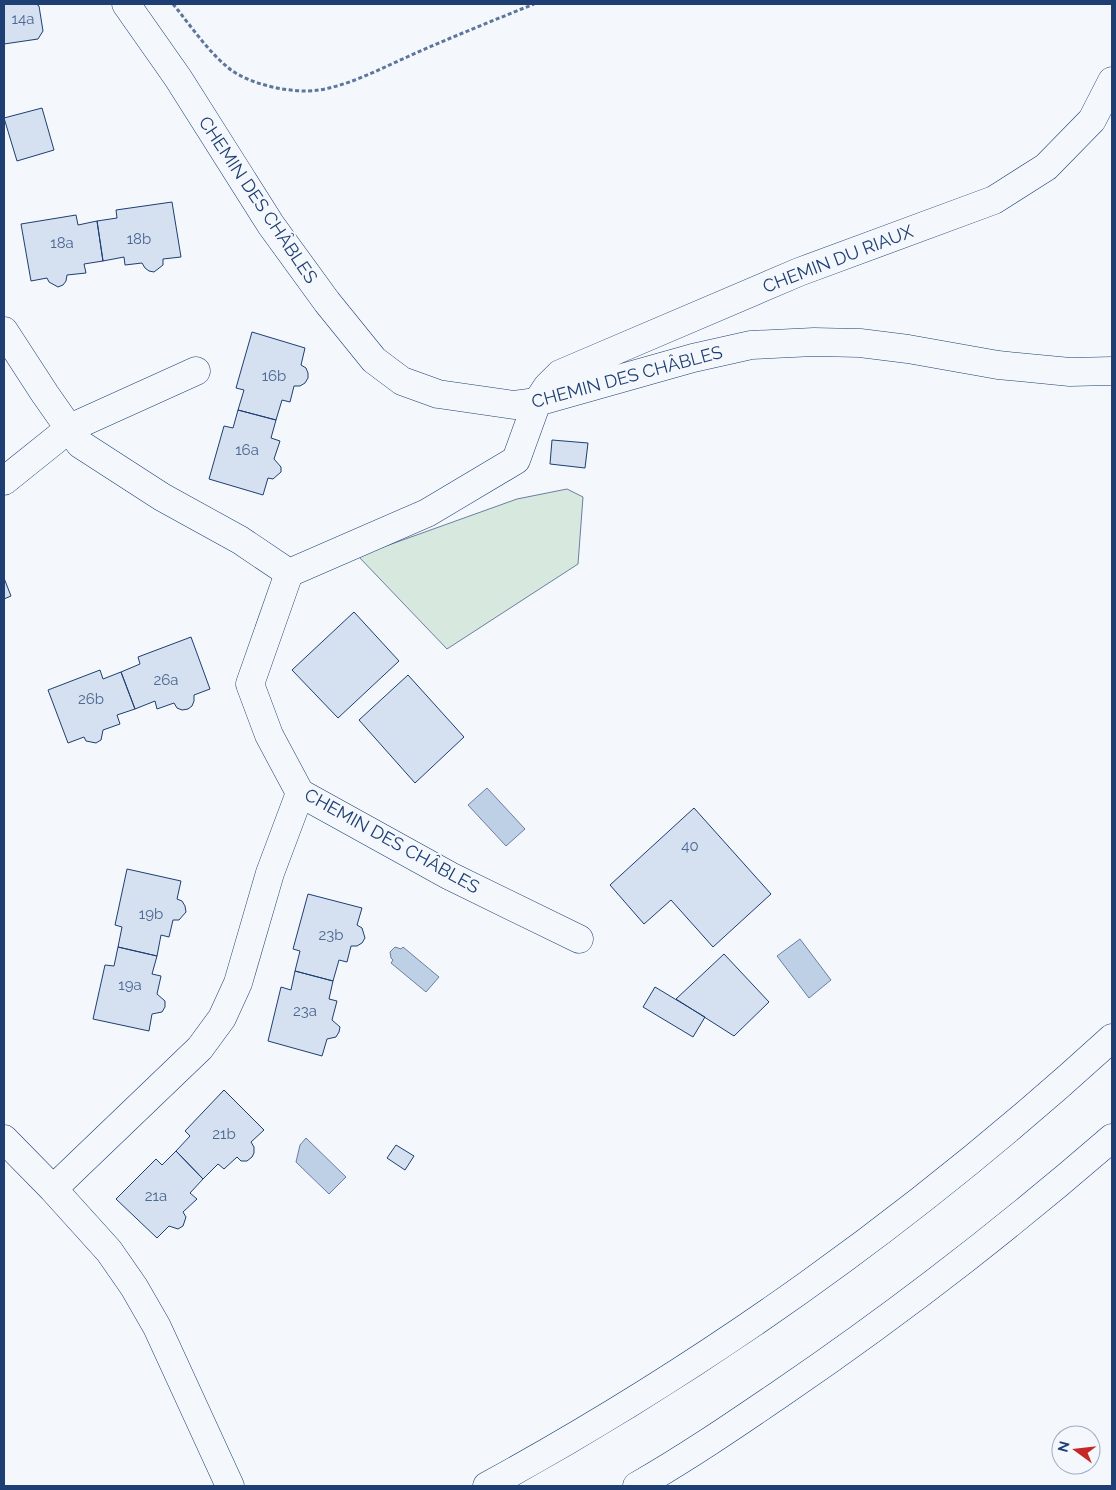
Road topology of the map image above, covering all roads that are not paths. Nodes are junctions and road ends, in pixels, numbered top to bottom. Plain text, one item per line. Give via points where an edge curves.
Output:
1 (126, 4) edge
2 (1112, 81) edge
3 (4, 331) edge
4 (1112, 370) edge
5 (196, 371) dead end
6 (537, 402) junction
7 (70, 428) junction
8 (4, 481) edge
9 (289, 573) junction
10 (300, 793) junction
11 (579, 939) dead end
12 (1112, 1038) edge
13 (1112, 1138) edge
14 (4, 1139) edge
15 (53, 1189) junction
16 (230, 1486) edge
17 (487, 1486) edge
18 (637, 1486) edge

1 - 6 main road, CHEMIN DES CHÂBLES via 178,78 271,225 374,360 402,381 438,394 514,405
2 - 6 main road, CHEMIN DU RIAUX via 1092,120 1046,167 994,200 800,272 560,374
3 - 7 main road
4 - 6 main road, CHEMIN DES CHÂBLES via 1070,372 998,365 860,343 751,345
5 - 7 main road
6 - 9 main road, CHEMIN DU RIAUX via 516,460 427,513
7 - 8 main road
7 - 9 main road via 80,444
9 - 10 main road, CHEMIN DES CHÂBLES via 250,684 269,735
10 - 11 main road, CHEMIN DES CHÂBLES via 450,876
10 - 15 main road via 270,872 238,983 222,1018 200,1048
12 - 17 main road via 1006,1130 843,1260 758,1320 606,1418
13 - 18 main road via 1049,1192 889,1317 728,1429
14 - 15 main road
15 - 16 main road via 109,1251 134,1287 157,1327

